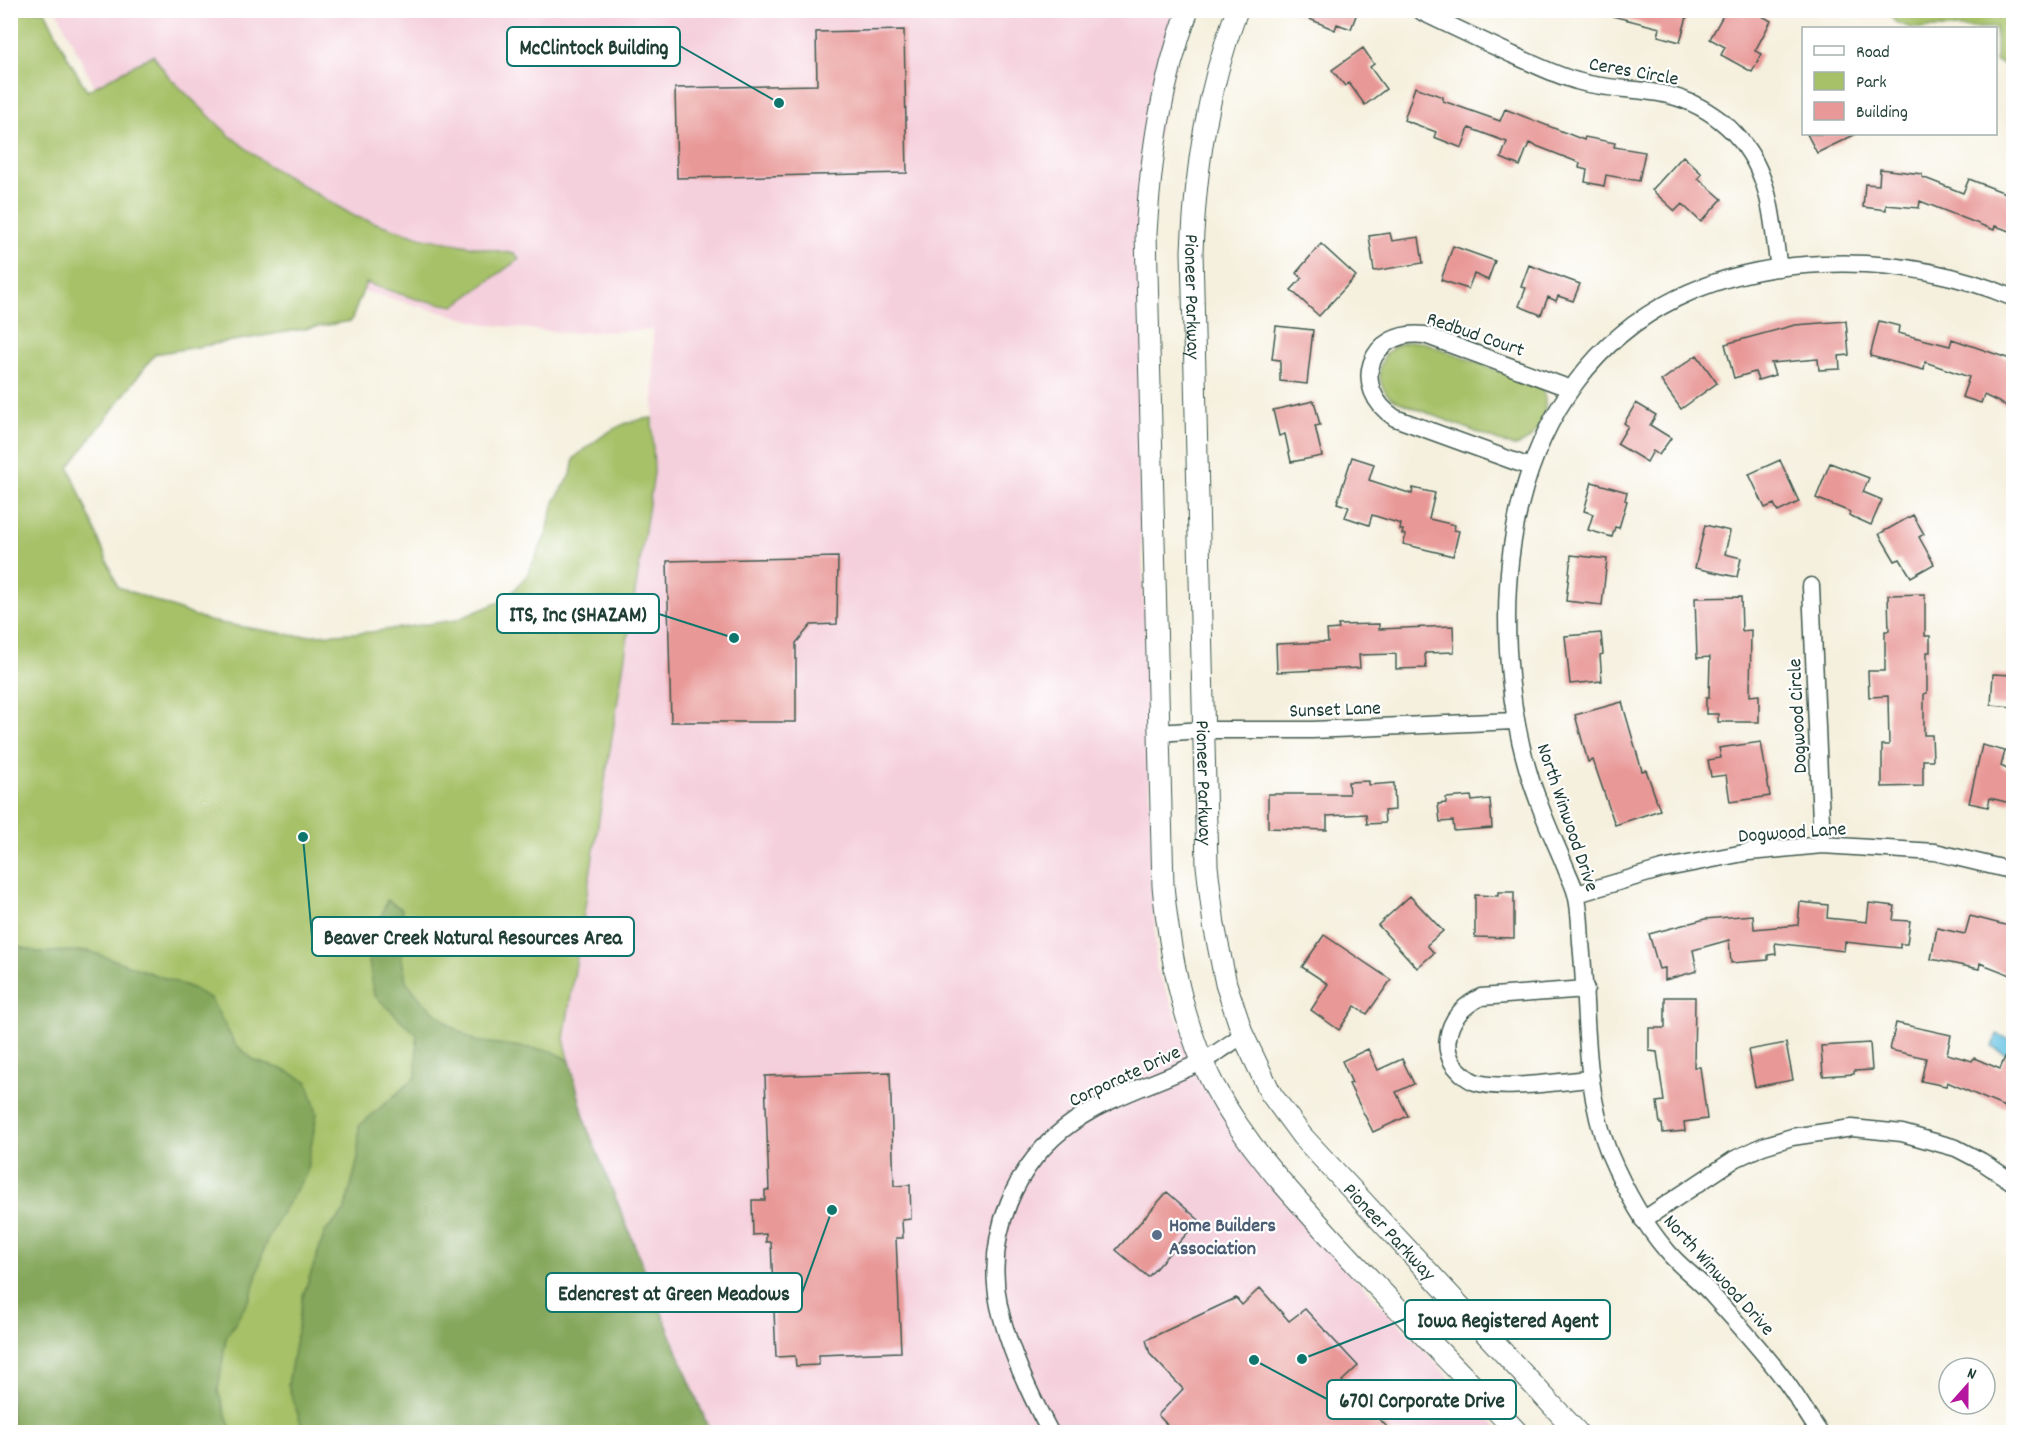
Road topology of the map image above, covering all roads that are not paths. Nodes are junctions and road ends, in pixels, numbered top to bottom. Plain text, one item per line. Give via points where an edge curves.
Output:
1 (1188, 10) edge
2 (1237, 10) edge
3 (1422, 12) dead end
4 (1779, 268) junction
5 (2013, 298) edge
6 (1571, 389) junction
7 (1530, 467) junction
8 (1811, 586) dead end
9 (1515, 721) junction
10 (1203, 730) junction
11 (1158, 733) junction
12 (1822, 845) junction
13 (2013, 871) edge
14 (1577, 894) junction
15 (1586, 989) junction
16 (1243, 1035) junction
17 (1203, 1061) junction
18 (1591, 1079) junction
19 (2013, 1183) edge
20 (1643, 1220) junction
21 (1050, 1432) edge
22 (1517, 1432) edge
23 (1577, 1432) edge
24 (1820, 1432) edge

1 - 11 street via 1162,97 1150,168 1146,233
2 - 10 street, Pioneer Parkway via 1222,50 1205,120 1194,203
3 - 4 street, Ceres Circle via 1576,81 1678,97 1719,119 1738,137 1763,179
4 - 5 street, North Winwood Drive via 1853,263 1899,266 1944,274
4 - 6 street, North Winwood Drive via 1689,292 1650,313 1598,355
6 - 7 street, North Winwood Drive
6 - 7 street, Redbud Court via 1425,335 1410,333 1393,338 1379,349 1371,365 1369,382 1384,410 1395,418
7 - 9 street, North Winwood Drive via 1509,570 1508,647
8 - 12 street, Dogwood Circle
9 - 10 street, Sunset Lane via 1312,730
9 - 14 street, North Winwood Drive via 1537,799
10 - 11 street, Sunset Lane
10 - 16 street, Pioneer Parkway via 1207,866 1214,925 1226,984
11 - 17 street via 1167,923 1183,1001
12 - 13 street, Dogwood Lane via 1935,852
12 - 14 street, Dogwood Lane via 1749,852 1662,869
14 - 15 street, North Winwood Drive
15 - 18 street, North Winwood Drive
15 - 18 street via 1481,997 1457,1014 1447,1044 1461,1073 1473,1082 1492,1087
16 - 17 street, Corporate Drive
16 - 23 street, Pioneer Parkway via 1271,1094 1302,1136
17 - 21 street, Corporate Drive via 1074,1121 1031,1162 1015,1187 997,1244 999,1304 1016,1360
17 - 22 street via 1233,1120 1274,1176
18 - 20 street, North Winwood Drive via 1595,1112 1608,1149
19 - 20 street via 1956,1149 1902,1133 1852,1128 1792,1137 1763,1146 1735,1159
20 - 24 street, North Winwood Drive via 1669,1254 1710,1292 1783,1378

